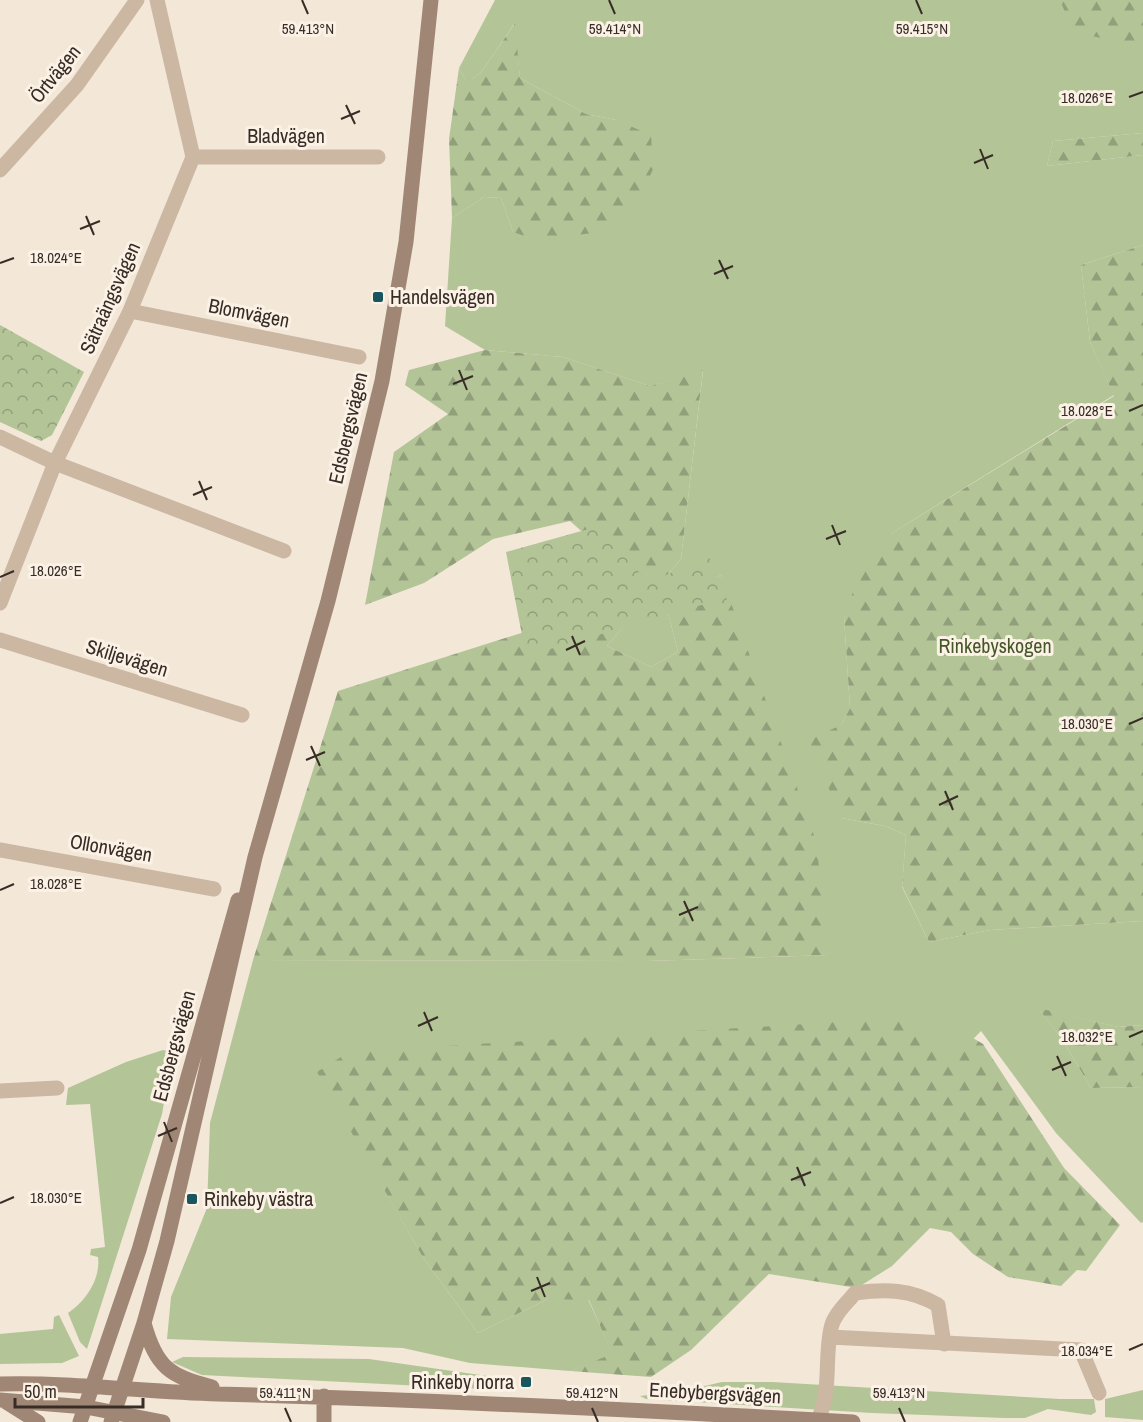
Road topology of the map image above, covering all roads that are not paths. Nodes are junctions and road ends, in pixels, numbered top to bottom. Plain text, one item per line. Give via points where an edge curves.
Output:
1 (137, 0) edge
2 (157, 0) edge
3 (431, 0) edge
4 (193, 157) junction
5 (378, 157) dead end
6 (0, 170) edge
7 (130, 311) junction
8 (359, 357) dead end
9 (0, 437) edge
10 (55, 463) junction
11 (284, 551) dead end
12 (0, 603) edge
13 (0, 640) edge
14 (242, 715) dead end
15 (0, 850) edge
16 (255, 857) junction
17 (214, 889) dead end
18 (57, 1088) dead end
19 (0, 1091) edge
20 (144, 1323) junction
21 (830, 1337) junction
22 (944, 1344) junction
23 (0, 1384) edge
24 (93, 1386) junction
25 (122, 1390) junction
26 (1099, 1394) dead end
27 (240, 1395) junction
28 (324, 1396) junction
29 (2, 1400) edge
30 (86, 1407) junction
31 (113, 1417) edge
32 (690, 1418) edge
33 (818, 1420) junction
34 (38, 1422) edge
35 (80, 1422) edge
36 (163, 1422) edge
37 (324, 1422) edge
38 (853, 1422) edge

1 - 6 street, Örtvägen via 77,85
2 - 4 street
3 - 16 main road, Edsbergsvägen via 406,242 382,381 328,601
4 - 5 street, Bladvägen
4 - 7 street, Sätraängsvägen
7 - 8 street, Blomvägen
7 - 10 street, Sätraängsvägen
9 - 10 street
10 - 11 street
10 - 12 street, Sätraängsvägen
13 - 14 street, Skiljevägen
15 - 17 street, Ollonvägen
16 - 20 main road, Edsbergsvägen via 184,1172
16 - 24 main road, Edsbergsvägen via 231,920 139,1250
18 - 19 street
20 - 25 main road, Edsbergsvägen
20 - 27 main road via 150,1347 170,1371 185,1380
21 - 22 street
21 - 22 street via 831,1326 855,1293 886,1288 919,1294 938,1305
21 - 33 street via 826,1401
22 - 26 street via 1081,1350
23 - 24 main road, Enebybergsvägen
24 - 25 main road, Enebybergsvägen
24 - 30 main road, Edsbergsvägen
25 - 27 main road, Enebybergsvägen
25 - 31 main road, Edsbergsvägen
27 - 28 main road, Enebybergsvägen
28 - 32 main road, Enebybergsvägen
28 - 37 main road
29 - 30 main road
29 - 34 main road
30 - 31 main road
30 - 35 main road, Edsbergsvägen
31 - 36 main road
32 - 33 main road, Enebybergsvägen
33 - 38 main road, Enebybergsvägen

